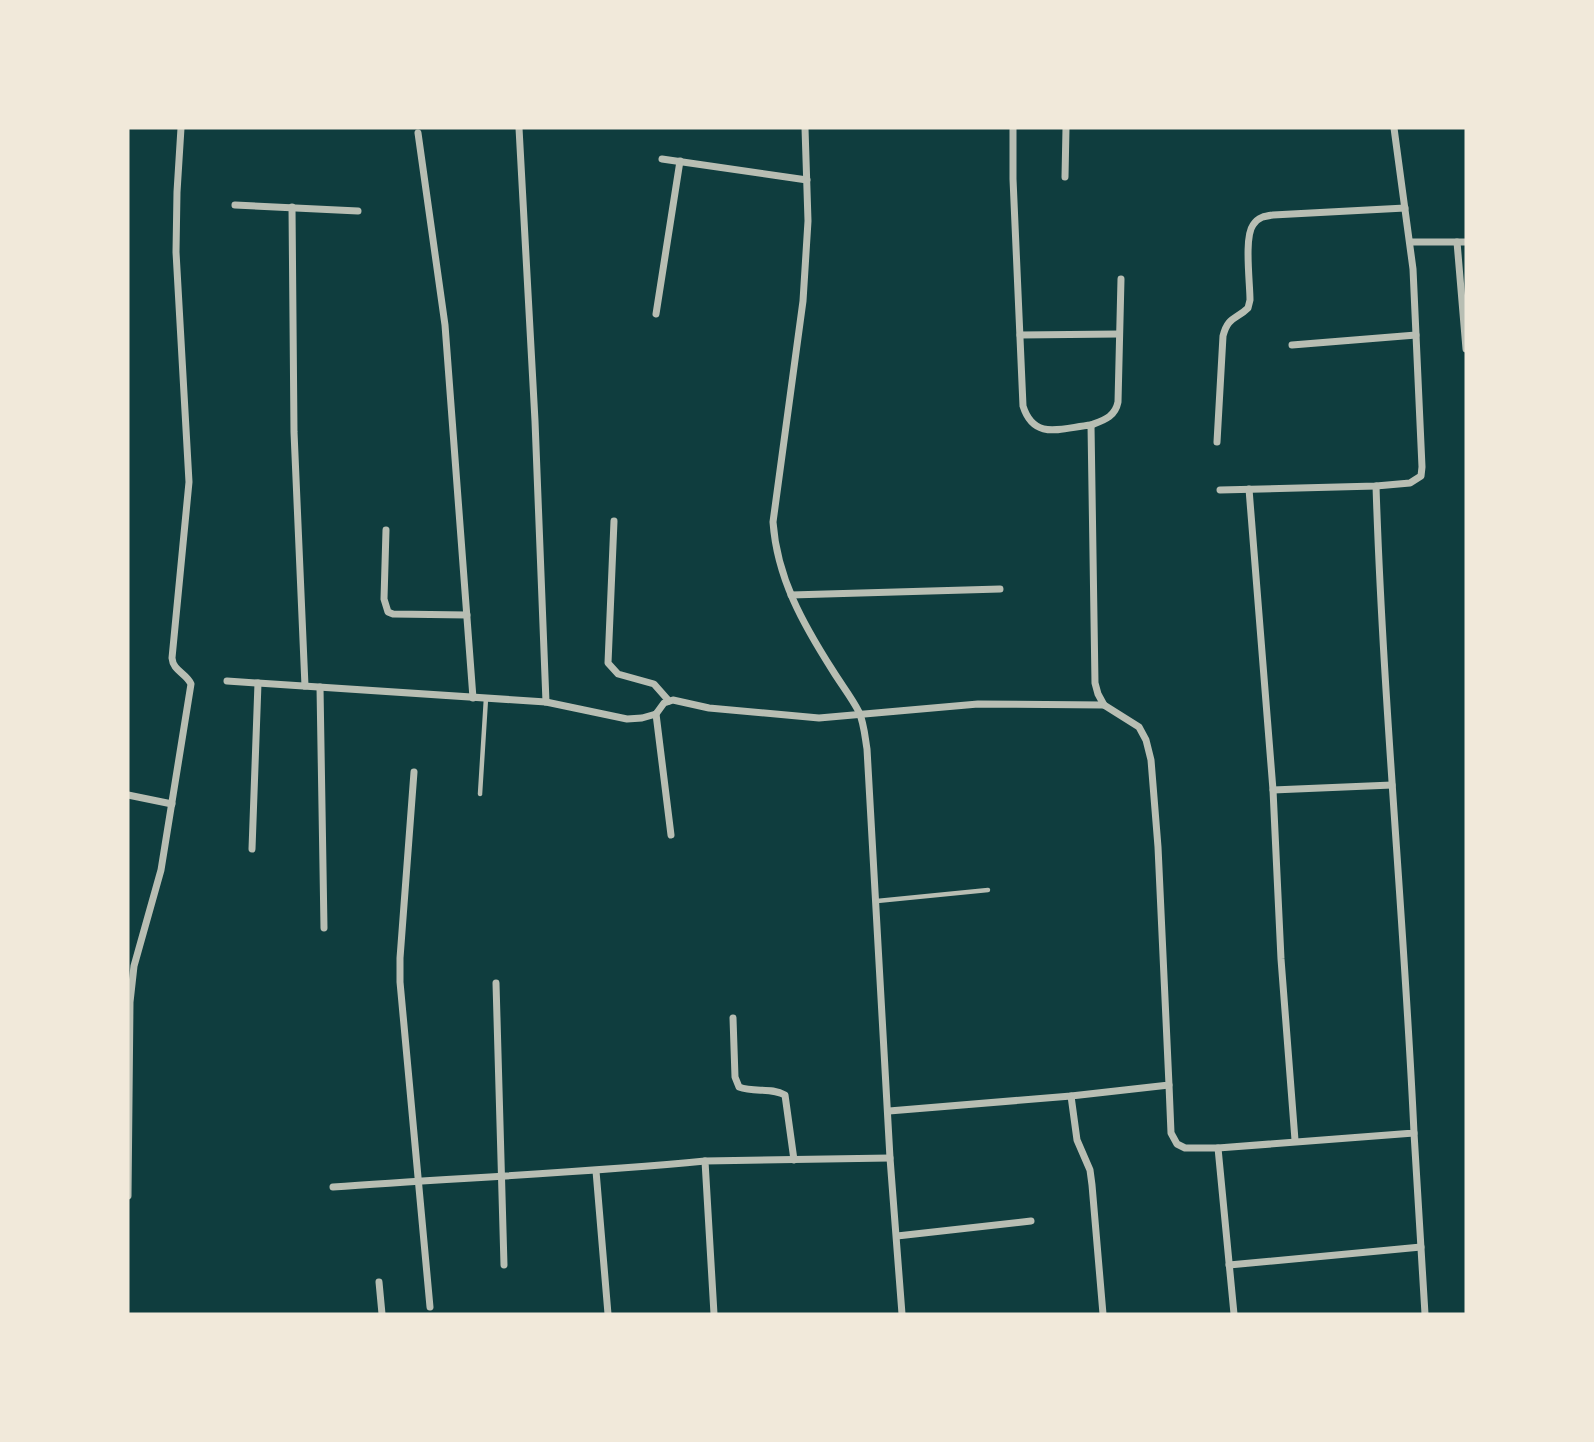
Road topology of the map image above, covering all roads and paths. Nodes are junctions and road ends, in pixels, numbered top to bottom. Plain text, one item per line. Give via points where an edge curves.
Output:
1 (181, 128) edge
2 (519, 128) edge
3 (805, 128) edge
4 (1013, 128) edge
5 (1066, 128) edge
6 (1394, 128) edge
7 (418, 133) dead end
8 (662, 159) dead end
9 (680, 161) junction
10 (1065, 177) dead end
11 (807, 180) junction
12 (235, 205) dead end
13 (292, 207) junction
14 (1405, 208) junction
15 (358, 211) dead end
16 (1409, 242) junction
17 (1457, 242) junction
18 (1466, 242) edge
19 (1121, 279) dead end
20 (656, 314) dead end
21 (1119, 334) junction
22 (1020, 335) junction
23 (1416, 335) junction
24 (1292, 345) dead end
25 (1466, 349) edge
26 (1091, 425) junction
27 (1217, 443) dead end
28 (1376, 486) junction
29 (1249, 489) junction
30 (1220, 490) dead end
31 (614, 522) dead end
32 (386, 530) dead end
33 (1000, 589) dead end
34 (791, 595) junction
35 (467, 615) junction
36 (227, 681) dead end
37 (258, 683) junction
38 (305, 686) junction
39 (320, 687) junction
40 (473, 698) junction
41 (486, 698) junction
42 (669, 701) junction
43 (546, 702) junction
44 (1104, 705) junction
45 (656, 714) junction
46 (860, 714) junction
47 (414, 772) dead end
48 (1392, 785) junction
49 (1273, 790) junction
50 (480, 794) dead end
51 (128, 795) edge
52 (172, 804) junction
53 (671, 835) dead end
54 (253, 849) dead end
55 (988, 890) dead end
56 (877, 901) junction
57 (324, 928) dead end
58 (496, 983) dead end
59 (130, 989) edge
60 (733, 1018) dead end
61 (1169, 1085) junction
62 (1071, 1096) junction
63 (889, 1111) junction
64 (1414, 1133) junction
65 (1295, 1140) junction
66 (1218, 1148) junction
67 (890, 1158) junction
68 (794, 1160) junction
69 (705, 1161) junction
70 (596, 1171) junction
71 (501, 1178) junction
72 (419, 1181) junction
73 (333, 1187) dead end
74 (128, 1196) edge
75 (1031, 1221) dead end
76 (897, 1236) junction
77 (1421, 1247) junction
78 (504, 1265) dead end
79 (1229, 1265) junction
80 (379, 1282) dead end
81 (430, 1307) dead end
82 (382, 1314) edge
83 (607, 1314) edge
84 (714, 1314) edge
85 (902, 1314) edge
86 (1103, 1314) edge
87 (1234, 1314) edge
88 (1425, 1314) edge

1 - 52 street via 177,252 189,482 172,658 191,684
2 - 43 street
3 - 11 street
4 - 22 street
5 - 10 street
6 - 14 street
7 - 35 street via 445,325
8 - 9 street
9 - 11 street
9 - 20 street
11 - 34 street via 803,301 773,522 780,570
12 - 13 street
13 - 15 street
13 - 38 street via 294,432
14 - 16 street
14 - 27 street via 1273,215 1254,222 1249,235 1248,308 1230,319 1223,335
16 - 17 street
16 - 23 street
17 - 18 street
17 - 25 street
19 - 21 street
21 - 22 street
21 - 26 street via 1116,411
22 - 26 street via 1027,420 1043,429
23 - 24 street
23 - 28 street via 1421,476 1410,483
26 - 44 street via 1095,683
28 - 29 street
28 - 48 street
29 - 30 street
29 - 49 street
31 - 42 street via 608,663 618,674 654,684
32 - 35 street via 384,599 388,612
33 - 34 street
34 - 46 street
35 - 40 street
36 - 37 street
37 - 38 street
37 - 54 street
38 - 39 street
39 - 40 street
39 - 57 street
40 - 41 street
41 - 43 street
41 - 50 lane
42 - 45 street
42 - 46 street via 798,718
43 - 45 street via 627,719
44 - 46 street via 978,704
44 - 61 street via 1139,727 1151,760
45 - 53 street
46 - 56 street via 867,749
47 - 72 street via 400,958
48 - 49 street
48 - 64 street
49 - 65 street
51 - 52 street
52 - 59 street via 161,870
55 - 56 lane
56 - 63 street
58 - 71 street
59 - 74 street
60 - 68 street via 739,1087 785,1095
61 - 62 street
61 - 66 street via 1171,1133 1177,1144
62 - 63 street
62 - 86 street via 1077,1140 1090,1170
63 - 67 street
64 - 65 street
64 - 77 street
65 - 66 street
66 - 79 street
67 - 68 street
67 - 76 street
68 - 69 street
69 - 70 street
69 - 84 street
70 - 71 street
70 - 83 street
71 - 72 street
71 - 78 street
72 - 73 street
72 - 81 street
75 - 76 street
76 - 85 street
77 - 79 street
77 - 88 street
79 - 87 street
80 - 82 street

